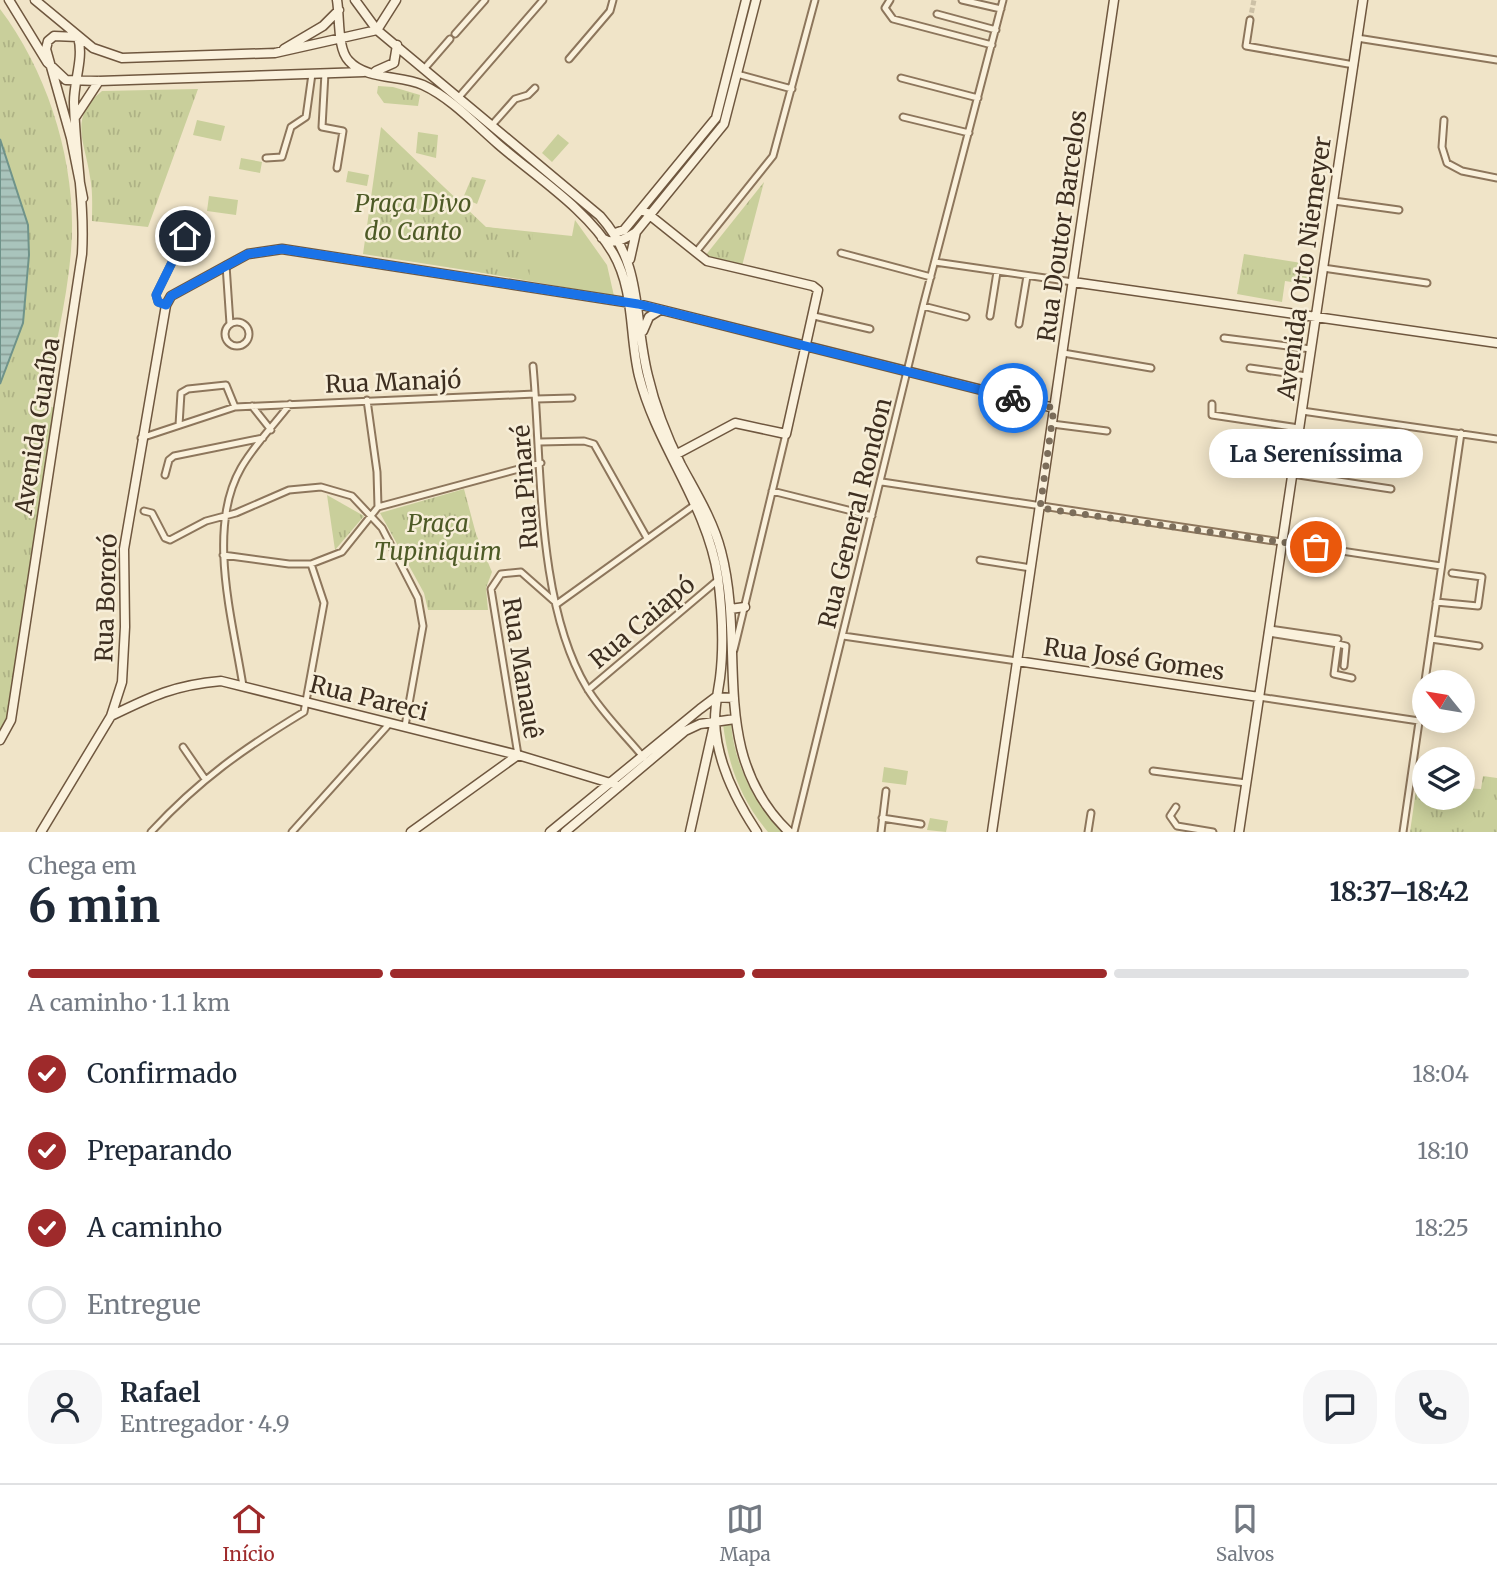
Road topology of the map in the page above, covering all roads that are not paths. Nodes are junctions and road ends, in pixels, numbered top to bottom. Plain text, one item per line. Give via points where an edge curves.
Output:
1 (9, 0) edge
2 (35, 0) edge
3 (337, 0) edge
4 (355, 0) edge
5 (397, 0) edge
6 (485, 0) edge
7 (543, 0) edge
8 (613, 0) edge
9 (746, 0) edge
10 (755, 0) edge
11 (816, 0) edge
12 (890, 0) edge
13 (962, 0) edge
14 (1003, 0) edge
15 (1114, 0) edge
16 (1363, 0) edge
17 (1001, 9) junction
18 (338, 10) junction
19 (937, 14) dead end
20 (1250, 20) tunnel mouth
21 (377, 30) junction
22 (996, 30) junction
23 (455, 34) dead end
24 (78, 37) junction
25 (342, 38) junction
26 (1357, 38) junction
27 (450, 39) dead end
28 (397, 44) junction
29 (992, 45) junction
30 (275, 53) junction
31 (569, 59) dead end
32 (1497, 60) edge
33 (47, 62) junction
34 (1354, 65) junction
35 (424, 69) junction
36 (368, 72) junction
37 (312, 73) junction
38 (325, 73) junction
39 (737, 74) junction
40 (901, 78) dead end
41 (75, 81) junction
42 (99, 81) junction
43 (535, 88) dead end
44 (792, 89) junction
45 (459, 97) junction
46 (978, 98) junction
47 (903, 117) dead end
48 (75, 119) junction
49 (1444, 120) dead end
50 (492, 125) junction
51 (969, 134) junction
52 (266, 158) dead end
53 (337, 168) dead end
54 (1497, 178) edge
55 (83, 198) junction
56 (1334, 201) junction
57 (642, 209) junction
58 (1399, 210) dead end
59 (650, 215) junction
60 (636, 232) junction
61 (185, 236) dead end
62 (600, 237) junction
63 (618, 237) junction
64 (696, 252) junction
65 (841, 253) dead end
66 (935, 262) junction
67 (226, 265) junction
68 (629, 265) junction
69 (1323, 268) junction
70 (997, 272) junction
71 (1027, 276) junction
72 (931, 277) junction
73 (625, 281) junction
74 (1073, 282) junction
75 (1427, 283) dead end
76 (618, 300) junction
77 (634, 303) junction
78 (166, 305) junction
79 (923, 306) junction
80 (663, 310) junction
81 (814, 316) junction
82 (990, 316) dead end
83 (966, 317) dead end
84 (1316, 318) junction
85 (230, 324) junction
86 (1019, 324) dead end
87 (870, 329) dead end
88 (642, 337) junction
89 (1224, 338) dead end
90 (1497, 343) edge
91 (807, 347) junction
92 (1311, 349) junction
93 (1062, 353) junction
94 (533, 366) dead end
95 (1151, 368) dead end
96 (1250, 368) dead end
97 (907, 373) junction
98 (1307, 376) junction
99 (535, 396) junction
100 (572, 398) dead end
101 (367, 400) junction
102 (290, 404) junction
103 (1212, 404) dead end
104 (252, 406) junction
105 (235, 407) junction
106 (1054, 408) junction
107 (1302, 411) junction
108 (1052, 424) junction
109 (179, 425) junction
110 (1299, 428) junction
111 (271, 429) junction
112 (1107, 432) dead end
113 (1461, 433) junction
114 (786, 434) junction
115 (141, 438) junction
116 (264, 438) junction
117 (1497, 439) edge
118 (540, 443) junction
119 (665, 445) junction
120 (677, 454) junction
121 (541, 463) junction
122 (1292, 474) junction
123 (165, 475) dead end
124 (882, 482) junction
125 (1391, 489) dead end
126 (772, 491) junction
127 (696, 504) junction
128 (378, 507) junction
129 (1040, 508) junction
130 (144, 511) dead end
131 (227, 515) junction
132 (372, 515) junction
133 (872, 516) junction
134 (210, 520) junction
135 (226, 525) junction
136 (647, 538) junction
137 (1282, 542) junction
138 (223, 555) junction
139 (980, 560) dead end
140 (311, 564) junction
141 (1441, 566) junction
142 (1031, 568) junction
143 (1452, 573) dead end
144 (718, 580) junction
145 (1436, 602) junction
146 (557, 604) junction
147 (745, 607) junction
148 (730, 609) junction
149 (732, 626) junction
150 (1269, 631) junction
151 (843, 636) junction
152 (1431, 639) junction
153 (721, 640) junction
154 (1338, 641) junction
155 (1479, 646) dead end
156 (734, 650) junction
157 (1017, 661) junction
158 (1344, 666) dead end
159 (1426, 670) edge
160 (1352, 678) dead end
161 (243, 686) junction
162 (588, 690) junction
163 (716, 697) junction
164 (1259, 697) junction
165 (734, 698) junction
166 (308, 702) junction
167 (111, 716) junction
168 (735, 719) junction
169 (1412, 720) edge
170 (715, 722) junction
171 (390, 723) junction
172 (404, 726) junction
173 (683, 729) junction
174 (1417, 733) edge
175 (0, 740) edge
176 (183, 747) dead end
177 (518, 755) junction
178 (645, 760) junction
179 (723, 763) junction
180 (705, 767) junction
181 (1153, 771) dead end
182 (205, 779) junction
183 (611, 782) junction
184 (1246, 783) junction
185 (620, 786) junction
186 (886, 791) dead end
187 (1176, 807) dead end
188 (1091, 813) dead end
189 (883, 818) junction
190 (920, 824) dead end
191 (41, 832) edge
192 (151, 832) edge
193 (292, 832) edge
194 (411, 832) edge
195 (550, 832) edge
196 (565, 832) edge
197 (690, 832) edge
198 (757, 832) edge
199 (791, 832) edge
200 (881, 832) edge
201 (992, 832) edge
202 (1088, 832) edge
203 (1213, 832) edge
204 (1239, 832) edge
205 (1403, 832) edge

1 - 33 main road
2 - 24 main road
3 - 18 main road
4 - 21 main road
5 - 21 main road
6 - 23 street
7 - 45 street
8 - 31 street via 610,10
9 - 57 main road via 716,118
10 - 39 main road
11 - 44 street
12 - 29 street via 885,8 893,19
13 - 17 street
14 - 17 street, Rua General Rondon
15 - 74 main road, Rua Doutor Barcelos
16 - 26 main road, Avenida Otto Niemeyer
17 - 22 street, Rua General Rondon
18 - 25 main road
18 - 30 main road via 323,26
19 - 22 street
20 - 34 street via 1246,46
21 - 25 main road
21 - 28 main road
22 - 29 street, Rua General Rondon
24 - 30 main road via 122,58
24 - 33 main road via 63,34 51,38 46,44
24 - 41 main road, Avenida Guaíba via 81,52
25 - 30 main road
25 - 36 main road via 345,58
26 - 32 street
26 - 34 main road, Avenida Otto Niemeyer
27 - 35 street
28 - 35 main road
28 - 36 main road via 397,56 389,67
29 - 46 street, Rua General Rondon
33 - 41 main road via 60,76
33 - 55 main road, Avenida Guaíba via 71,138
34 - 56 main road, Avenida Otto Niemeyer
35 - 45 main road
36 - 38 main road
36 - 62 main road via 404,78 442,97 555,192
37 - 38 main road
37 - 42 main road
37 - 52 street via 306,117 290,127 282,157
38 - 53 street via 322,127 343,131
39 - 44 street
39 - 59 main road via 724,124
40 - 46 street
41 - 42 main road
41 - 48 main road, Avenida Guaíba
42 - 48 main road
43 - 50 street via 515,99
44 - 64 street via 773,156
45 - 50 main road
46 - 51 street, Rua General Rondon
47 - 51 street
48 - 55 main road, Avenida Guaíba
49 - 54 street via 1444,158 1450,166
50 - 63 main road via 600,216
51 - 66 street, Rua General Rondon
55 - 175 main road, Avenida Guaíba via 82,254 30,598 11,720
56 - 58 street
56 - 69 main road, Avenida Otto Niemeyer
57 - 59 main road
57 - 63 main road
59 - 60 main road
59 - 64 main road
60 - 63 main road
60 - 68 main road
61 - 78 street via 156,295 158,302
62 - 63 main road via 610,242
62 - 73 main road
63 - 68 main road
64 - 81 main road via 706,261 818,290
65 - 72 street
66 - 70 street
66 - 72 street, Rua General Rondon
67 - 76 main road via 248,254 282,249
67 - 78 main road via 171,296
67 - 85 street
68 - 77 main road
69 - 75 street
69 - 84 main road, Avenida Otto Niemeyer
70 - 71 street
70 - 82 street
71 - 74 street
71 - 86 street
72 - 79 street, Rua General Rondon
73 - 76 main road via 624,294
73 - 77 main road
74 - 84 main road
74 - 93 main road, Rua Doutor Barcelos
76 - 77 main road
77 - 80 main road
77 - 88 main road
77 - 119 main road via 639,376
78 - 115 main road, Rua Bororó
79 - 83 street
79 - 97 street, Rua General Rondon
80 - 88 main road via 649,317
80 - 91 main road
81 - 87 street
81 - 91 main road
84 - 90 main road
84 - 92 main road, Avenida Otto Niemeyer
85 - 85 street via 225,334 228,341 234,345 245,342 245,325
88 - 120 main road via 654,398
89 - 92 street
91 - 97 main road
91 - 114 main road
92 - 98 main road, Avenida Otto Niemeyer
93 - 95 street
93 - 106 main road, Rua Doutor Barcelos
94 - 99 street, Rua Pinaré
96 - 98 street
97 - 106 main road
97 - 124 street, Rua General Rondon
98 - 107 main road, Avenida Otto Niemeyer
99 - 100 street, Rua Manajó
99 - 101 street, Rua Manajó
99 - 118 street, Rua Pinaré
101 - 102 street, Rua Manajó
101 - 128 street
102 - 104 street, Rua Manajó
102 - 111 street
103 - 110 street via 1212,415
104 - 105 street, Rua Manajó
104 - 111 street
105 - 109 street, Rua Manajó
105 - 109 street via 226,386 188,389 181,393
106 - 108 main road, Rua Doutor Barcelos
107 - 110 main road, Avenida Otto Niemeyer
107 - 113 street
108 - 112 street
108 - 129 main road, Rua Doutor Barcelos
109 - 115 street, Rua Manajó
110 - 122 main road, Avenida Otto Niemeyer
111 - 116 street
113 - 117 street
113 - 141 street
114 - 120 main road via 735,423
114 - 126 street
115 - 167 main road, Rua Bororó via 124,549 122,682
116 - 123 street via 174,456
116 - 131 street via 229,494
118 - 121 street, Rua Pinaré
118 - 136 street via 584,440 594,444
119 - 120 main road
119 - 127 main road
120 - 148 main road via 721,548
121 - 128 street
121 - 146 street, Rua Pinaré via 550,576
122 - 125 street
122 - 137 main road, Avenida Otto Niemeyer
124 - 129 street
124 - 133 street, Rua General Rondon
126 - 133 street
126 - 147 street
127 - 136 street
127 - 144 main road
128 - 132 street
129 - 137 street
129 - 142 main road, Rua Doutor Barcelos
130 - 134 street via 152,513 170,540
131 - 132 street via 289,490 321,487 352,496
131 - 134 street
131 - 135 street
132 - 140 street via 342,552
132 - 172 street via 418,598 423,626
133 - 151 street, Rua General Rondon
134 - 135 street
135 - 138 street
136 - 146 street
137 - 141 street
137 - 150 main road, Avenida Otto Niemeyer
138 - 140 street
138 - 161 street
139 - 142 street
140 - 166 street via 324,603
141 - 145 street
142 - 157 main road, Rua Doutor Barcelos
143 - 145 street via 1482,577 1478,606
144 - 153 main road
144 - 162 street, Rua Caiapó
145 - 152 street
146 - 162 street, Rua Pinaré via 570,654
146 - 177 street, Rua Manauê via 521,572 501,574 491,589
147 - 148 main road
147 - 149 street
147 - 156 street
148 - 149 main road
149 - 153 street
149 - 156 main road
150 - 154 street
150 - 164 main road, Avenida Otto Niemeyer
151 - 157 street, Rua José Gomes
151 - 199 street, Rua General Rondon
152 - 155 street
152 - 159 street
153 - 163 main road
154 - 158 street via 1346,646
154 - 160 street via 1334,674
156 - 165 main road
157 - 164 main road, Rua José Gomes
157 - 201 main road, Rua Doutor Barcelos
161 - 166 main road, Rua Pareci
161 - 167 main road, Rua Pareci via 221,681 183,684
162 - 178 street, Rua Pinaré
163 - 165 main road
163 - 170 main road
163 - 173 main road
164 - 169 street, Rua José Gomes
164 - 184 main road, Avenida Otto Niemeyer
165 - 168 main road
166 - 171 main road, Rua Pareci
166 - 182 street via 304,712 239,751
167 - 191 main road, Rua Bororó
168 - 170 main road
168 - 199 main road via 751,783 772,816
170 - 173 main road
170 - 179 main road
170 - 180 main road
171 - 172 main road, Rua Pareci
171 - 193 street
172 - 177 main road, Rua Pareci
173 - 178 main road
174 - 205 street
176 - 182 street
177 - 183 main road, Rua Pareci
177 - 194 main road
178 - 183 main road
178 - 185 main road
179 - 180 main road via 710,761
179 - 198 main road via 736,799
180 - 197 main road
181 - 184 street
182 - 192 street
183 - 185 main road, Rua Pareci
183 - 195 main road
184 - 204 main road, Avenida Otto Niemeyer
185 - 196 main road
186 - 189 street
187 - 203 street via 1170,816 1177,826
188 - 202 street
189 - 190 street
189 - 200 street

